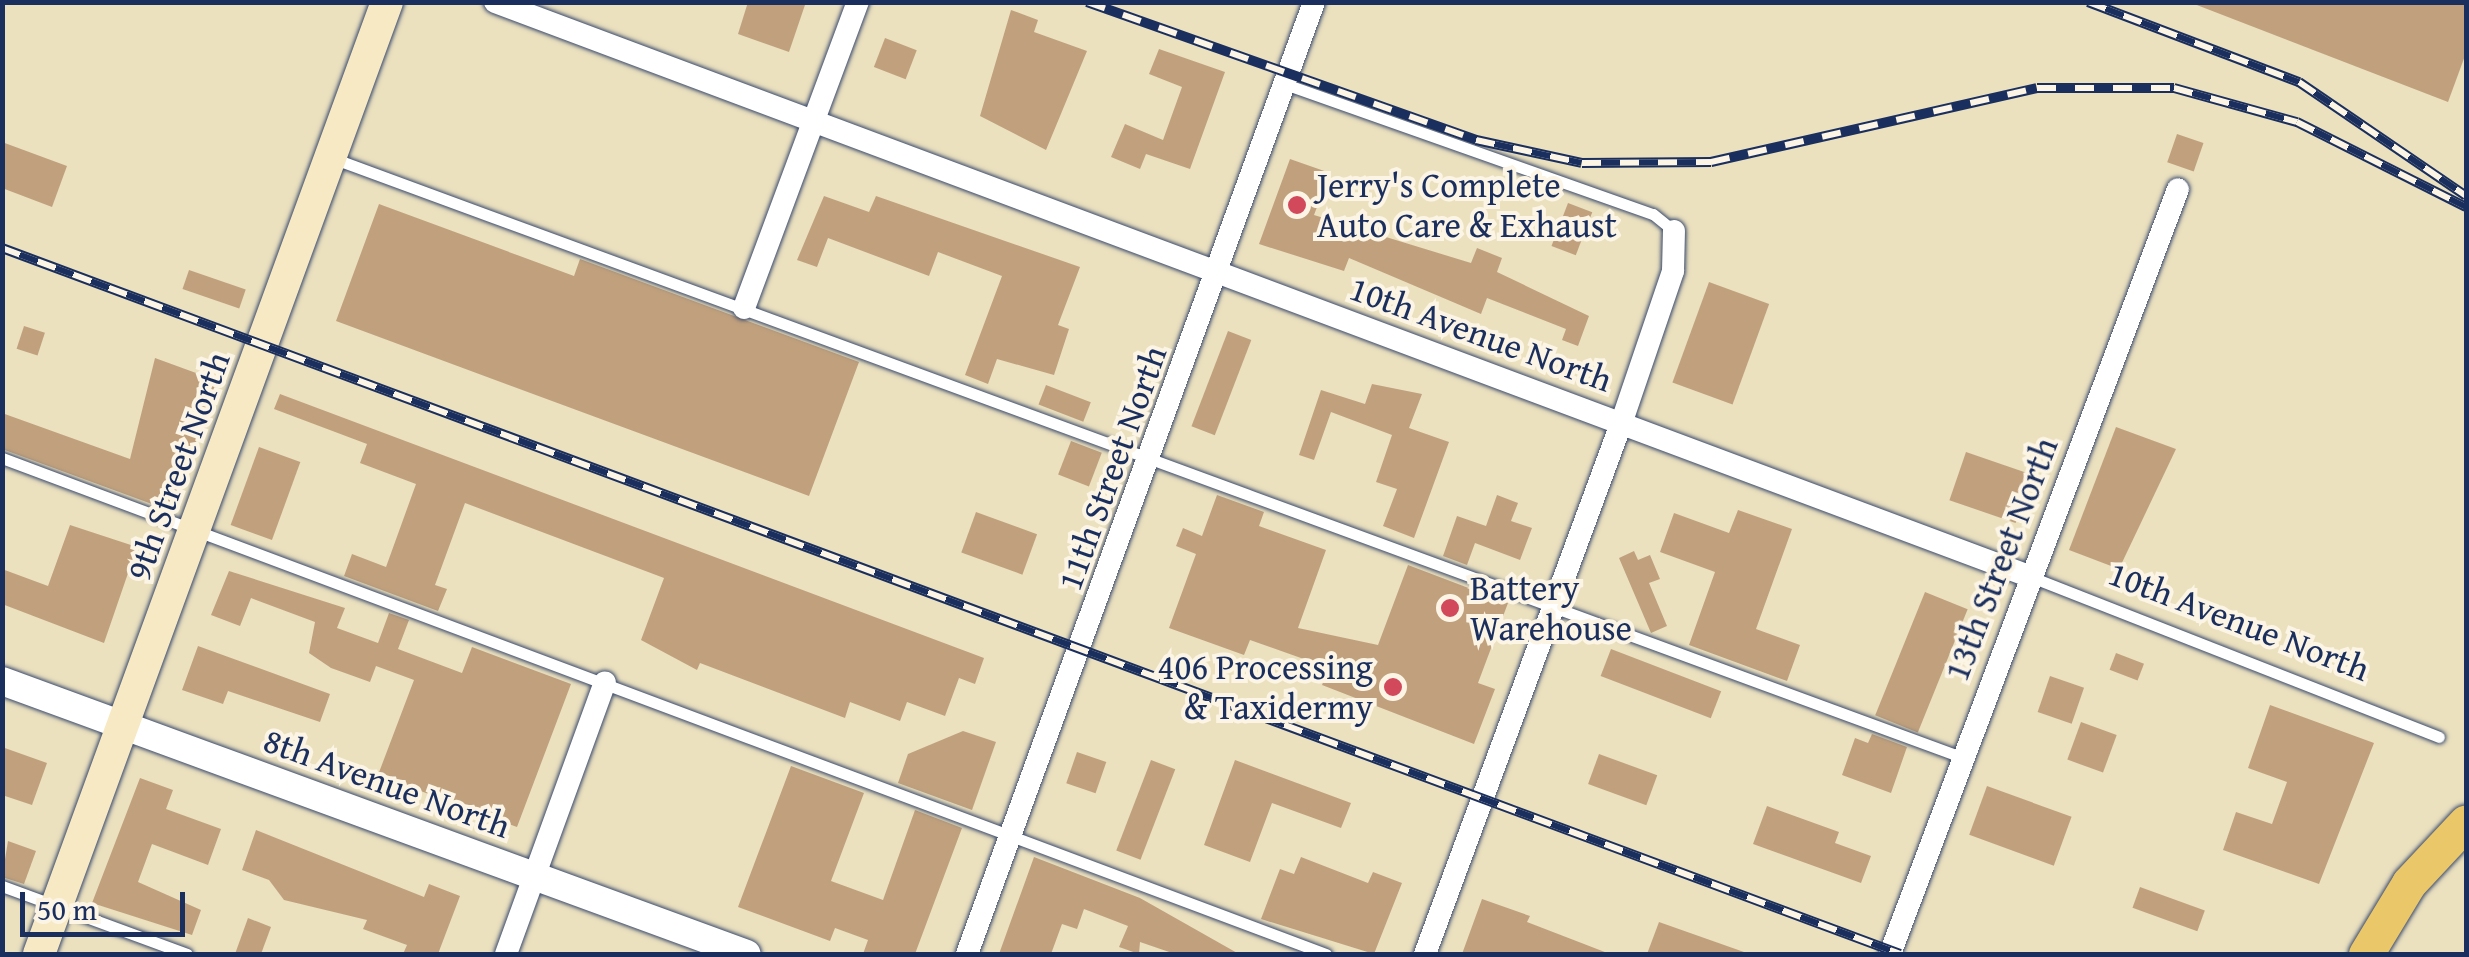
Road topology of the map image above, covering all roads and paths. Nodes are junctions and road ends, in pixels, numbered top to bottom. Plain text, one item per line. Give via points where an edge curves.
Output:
1 (387, 2) edge
2 (495, 2) edge
3 (858, 2) edge
4 (1314, 2) edge
5 (1285, 84) junction
6 (812, 120) junction
7 (331, 158) junction
8 (2178, 189) dead end
9 (1674, 230) joint
10 (1220, 274) junction
11 (744, 308) junction
12 (1621, 424) junction
13 (1154, 457) junction
14 (2, 458) edge
15 (198, 530) junction
16 (2031, 578) junction
17 (1557, 603) junction
18 (2, 681) edge
19 (605, 682) junction
20 (126, 728) junction
21 (2439, 736) dead end
22 (1964, 758) junction
23 (2466, 822) edge
24 (1013, 836) junction
25 (534, 877) junction
26 (2, 886) edge
27 (58, 906) junction
28 (39, 954) edge
29 (187, 954) edge
30 (506, 954) edge
31 (747, 954) edge
32 (968, 954) edge
33 (1326, 954) edge
34 (1425, 954) edge
35 (1890, 954) edge
36 (2366, 954) edge

1 - 7 main road, 9th Street North
2 - 6 street, 10th Avenue North
3 - 6 street
4 - 5 street, 11th Street North
5 - 9 lane via 1654,214
5 - 10 street, 11th Street North
6 - 10 street, 10th Avenue North
6 - 11 street
7 - 11 lane
7 - 15 main road, 9th Street North
8 - 16 street, 13th Street North
9 - 12 street via 1673,271
10 - 12 street, 10th Avenue North
10 - 13 street, 11th Street North
11 - 13 lane
12 - 16 street, 10th Avenue North
12 - 17 street
13 - 17 lane
13 - 24 street, 11th Street North
14 - 15 lane
15 - 19 lane
15 - 20 main road, 9th Street North
16 - 21 lane, 10th Avenue North
16 - 22 street, 13th Street North
17 - 22 lane
17 - 34 street
18 - 20 street, 8th Avenue North
19 - 24 lane
19 - 25 street
20 - 25 street, 8th Avenue North
20 - 27 main road, 9th Street North
22 - 35 street, 13th Street North
23 - 36 main road via 2408,883
24 - 32 street, 11th Street North
24 - 33 lane
25 - 30 street
25 - 31 street, 8th Avenue North
26 - 27 lane
27 - 28 main road, 9th Street North
27 - 29 lane

